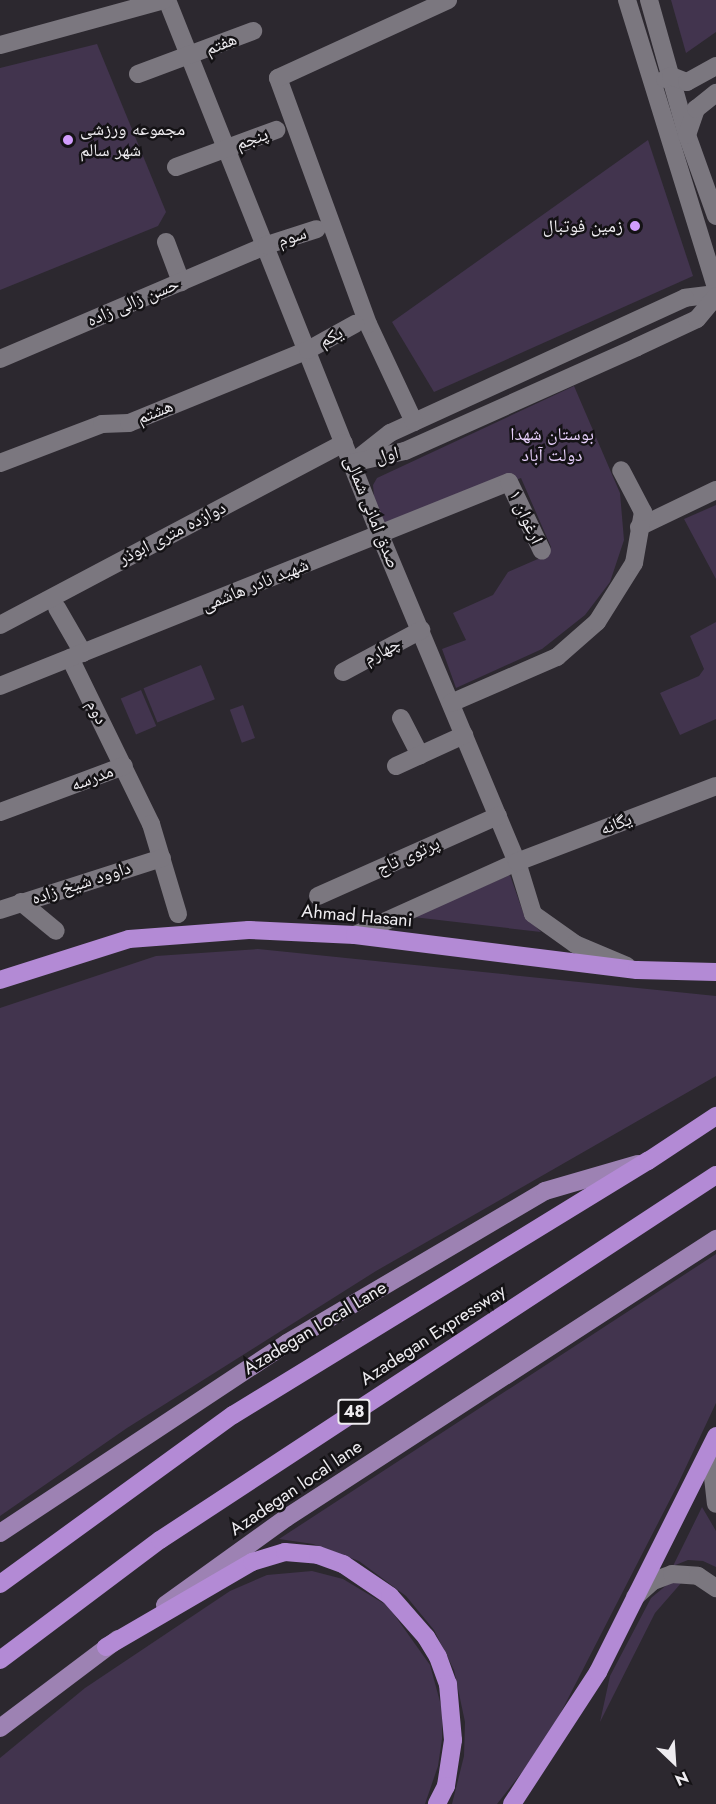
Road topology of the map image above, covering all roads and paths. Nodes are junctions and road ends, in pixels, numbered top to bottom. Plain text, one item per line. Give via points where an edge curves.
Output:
1 (166, 0) edge
2 (448, 0) edge
3 (627, 0) edge
4 (649, 0) edge
5 (253, 31) dead end
6 (0, 45) edge
7 (190, 56) junction
8 (716, 66) edge
9 (138, 74) dead end
10 (671, 76) junction
11 (652, 86) junction
12 (716, 93) edge
13 (276, 130) dead end
14 (687, 135) junction
15 (227, 148) junction
16 (177, 167) dead end
17 (716, 216) edge
18 (316, 229) dead end
19 (166, 242) dead end
20 (267, 245) junction
21 (181, 282) junction
22 (716, 287) edge
23 (716, 295) edge
24 (355, 324) dead end
25 (308, 350) junction
26 (0, 359) edge
27 (414, 422) junction
28 (344, 443) junction
29 (0, 463) edge
30 (352, 463) junction
31 (621, 470) dead end
32 (510, 482) joint
33 (716, 490) edge
34 (639, 527) junction
35 (380, 535) junction
36 (542, 551) dead end
37 (57, 608) dead end
38 (0, 626) edge
39 (421, 630) junction
40 (76, 656) junction
41 (343, 672) dead end
42 (0, 686) edge
43 (451, 703) junction
44 (401, 718) dead end
45 (464, 735) junction
46 (420, 755) junction
47 (124, 766) junction
48 (396, 766) dead end
49 (716, 786) edge
50 (0, 812) edge
51 (498, 816) junction
52 (162, 858) junction
53 (517, 862) junction
54 (318, 896) dead end
55 (21, 902) junction
56 (0, 910) edge
57 (178, 914) dead end
58 (56, 931) dead end
59 (356, 935) junction
60 (637, 970) junction
61 (716, 972) edge
62 (0, 980) edge
63 (716, 1116) edge
64 (648, 1161) junction
65 (716, 1175) edge
66 (716, 1239) edge
67 (713, 1443) edge
68 (716, 1504) edge
69 (0, 1533) edge
70 (0, 1584) edge
71 (716, 1588) edge
72 (635, 1597) junction
73 (106, 1647) junction
74 (0, 1660) edge
75 (0, 1728) edge
76 (437, 1804) edge
77 (512, 1804) edge

1 - 6 street
1 - 7 street, صدق امانی شمالی
2 - 27 street via 278,78 368,324
3 - 11 street
4 - 10 street
5 - 7 street, هفتم
7 - 9 street, هفتم
7 - 15 street, صدق امانی شمالی
8 - 10 street via 687,82
10 - 11 street
10 - 14 street
11 - 22 street
12 - 14 street via 696,109
13 - 15 street, پنجم
14 - 17 street
15 - 16 street, پنجم
15 - 20 street, صدق امانی شمالی
18 - 20 street, سوم
19 - 21 street
20 - 21 street, حسن زالی زاده
20 - 25 street, صدق امانی شمالی
21 - 26 street, حسن زالی زاده
23 - 27 street, اول via 685,298
23 - 30 street, اول via 697,319 637,347 405,451
24 - 25 street, یکم
25 - 28 street, صدق امانی شمالی
25 - 29 street, هشتم via 129,423 102,424
27 - 30 street, اول via 390,433
28 - 30 street, صدق امانی شمالی
28 - 38 street, دوازده متری ابوذر
30 - 35 street, صدق امانی شمالی
31 - 34 street via 643,512
32 - 35 street, شهید نادر هاشمی
32 - 36 street, ارغوان ۱
33 - 34 street
34 - 43 street via 634,563 597,622 557,657
35 - 39 street, صدق امانی شمالی
35 - 40 street, شهید نادر هاشمی
37 - 40 street
39 - 41 street, چهارم
39 - 43 street, صدق امانی شمالی
40 - 42 street, شهید نادر هاشمی
40 - 47 street, دوم
43 - 45 street, صدق امانی شمالی
44 - 46 street
45 - 46 street
45 - 51 street, صدق امانی شمالی
46 - 48 street
47 - 50 street, مدرسه
47 - 52 street, مدرسه
49 - 53 street, یگانه
51 - 53 street, صدق امانی شمالی
51 - 54 street, پرتوی تاج
52 - 55 street, داوود شیخ زاده
52 - 57 street, مدرسه
53 - 59 street, یگانه
53 - 60 street, صدق امانی شمالی via 533,914 575,944
55 - 56 street, داوود شیخ زاده
55 - 58 street
59 - 60 highway, Ahmad Hasani
59 - 62 highway, Ahmad Hasani via 249,930 129,939
60 - 61 highway, Ahmad Hasani
63 - 64 highway, Azadegan Expressway
64 - 69 main road, Azadegan Local Lane via 545,1191 287,1343
64 - 70 highway, Azadegan Expressway via 233,1415
65 - 74 highway, Azadegan Expressway / 48 via 160,1540
66 - 73 main road, Azadegan local lane via 286,1518
67 - 68 street
67 - 72 highway
71 - 72 street via 698,1576 672,1574 653,1581
72 - 77 highway via 598,1672
73 - 75 main road, Azadegan local lane
73 - 76 highway via 252,1562 285,1552 318,1555 343,1564 390,1596 438,1657 448,1684 453,1740 446,1786

